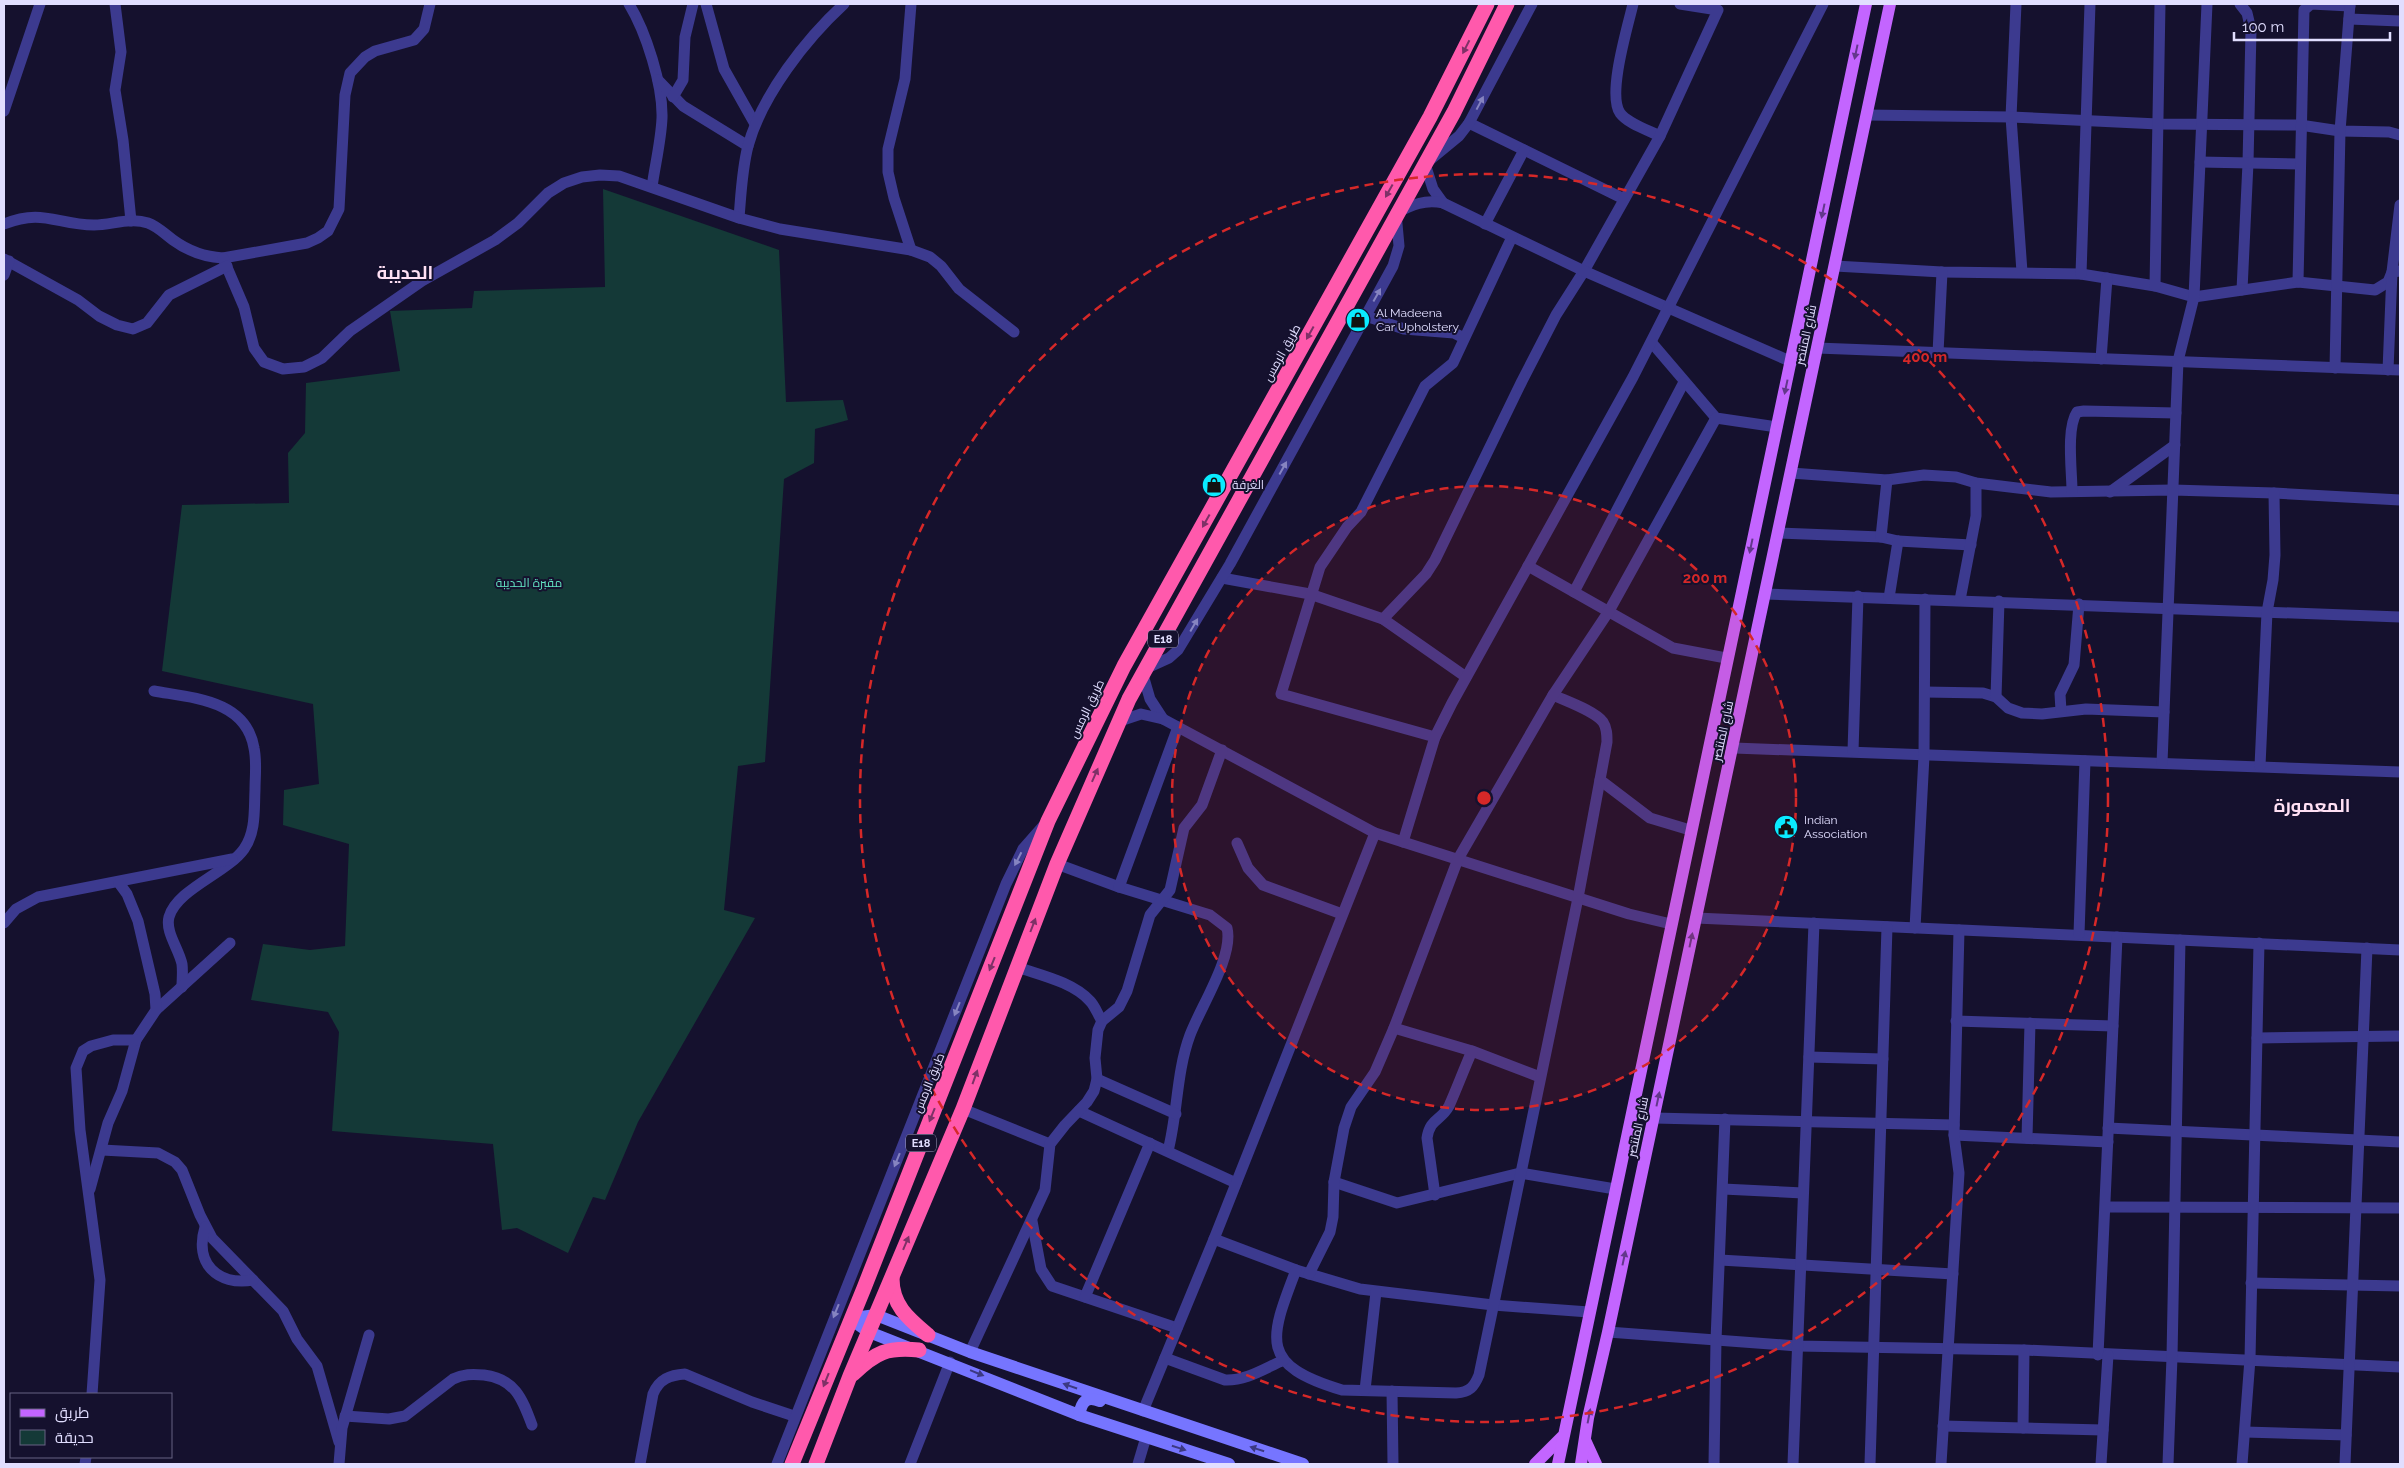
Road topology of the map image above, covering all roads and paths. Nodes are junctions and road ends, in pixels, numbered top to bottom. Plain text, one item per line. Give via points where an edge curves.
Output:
1 (40, 4) edge
2 (115, 4) edge
3 (430, 4) edge
4 (629, 4) edge
5 (693, 4) edge
6 (706, 4) edge
7 (844, 4) edge
8 (911, 4) edge
9 (1487, 4) edge
10 (1507, 4) edge
11 (1532, 4) edge
12 (1633, 4) edge
13 (1680, 4) edge
14 (1823, 4) edge
15 (1866, 4) edge
16 (1890, 4) edge
17 (2016, 4) edge
18 (2090, 4) edge
19 (2160, 4) edge
20 (2207, 4) edge
21 (2240, 4) edge
22 (2350, 5) edge
23 (2349, 19) junction
24 (2400, 22) edge
25 (655, 76) junction
26 (673, 97) junction
27 (4, 111) edge
28 (1867, 115) junction
29 (2011, 117) junction
30 (2086, 120) junction
31 (1469, 123) junction
32 (755, 124) junction
33 (2158, 124) junction
34 (2202, 124) junction
35 (2249, 125) junction
36 (2300, 125) junction
37 (2340, 131) junction
38 (2400, 135) edge
39 (1660, 136) junction
40 (748, 146) junction
41 (1524, 150) junction
42 (2200, 162) junction
43 (2248, 163) junction
44 (1424, 164) junction
45 (2300, 164) junction
46 (652, 187) junction
47 (1624, 199) junction
48 (1443, 203) junction
49 (2400, 205) edge
50 (1396, 213) junction
51 (739, 218) junction
52 (131, 221) junction
53 (4, 224) edge
54 (1485, 224) junction
55 (1512, 237) junction
56 (911, 250) junction
57 (7, 260) edge
58 (225, 262) junction
59 (1835, 266) junction
60 (1584, 271) junction
61 (1942, 272) junction
62 (2022, 272) junction
63 (2396, 272) edge
64 (2081, 274) junction
65 (4, 275) edge
66 (2107, 278) junction
67 (2298, 282) junction
68 (2336, 285) junction
69 (2155, 286) junction
70 (2242, 290) junction
71 (2194, 296) junction
72 (1669, 310) junction
73 (1366, 316) junction
74 (1014, 332) dead end
75 (1464, 338) junction
76 (1652, 343) junction
77 (1817, 348) junction
78 (1938, 353) junction
79 (2101, 359) junction
80 (2178, 361) junction
81 (1792, 362) junction
82 (2335, 368) junction
83 (2388, 370) junction
84 (2400, 370) edge
85 (1684, 382) junction
86 (2176, 413) junction
87 (1716, 418) junction
88 (1777, 426) junction
89 (2175, 444) junction
90 (1791, 473) junction
91 (1887, 480) junction
92 (1976, 483) junction
93 (2173, 490) junction
94 (2072, 491) junction
95 (2274, 492) junction
96 (2109, 493) junction
97 (2400, 500) edge
98 (1779, 533) junction
99 (1881, 537) junction
100 (1898, 541) junction
101 (1971, 545) junction
102 (1528, 566) junction
103 (1222, 578) junction
104 (1574, 592) junction
105 (1310, 594) junction
106 (1766, 594) junction
107 (1858, 596) junction
108 (1889, 598) junction
109 (1925, 599) junction
110 (1960, 600) junction
111 (1999, 602) junction
112 (2080, 604) junction
113 (2169, 607) junction
114 (1608, 611) junction
115 (2267, 612) junction
116 (2400, 617) edge
117 (1383, 619) junction
118 (1726, 658) junction
119 (1145, 671) junction
120 (1466, 677) junction
121 (154, 691) dead end
122 (1925, 692) junction
123 (1553, 695) junction
124 (1996, 697) junction
125 (2061, 711) junction
126 (2164, 712) junction
127 (1163, 719) junction
128 (1120, 721) junction
129 (1178, 727) junction
130 (1436, 737) junction
131 (1734, 748) junction
132 (1222, 750) junction
133 (1853, 751) junction
134 (1924, 756) junction
135 (2085, 761) junction
136 (2162, 763) junction
137 (2260, 766) junction
138 (2400, 772) edge
139 (1600, 780) junction
140 (1048, 821) junction
141 (1690, 830) junction
142 (1375, 833) junction
143 (1402, 842) junction
144 (1237, 843) dead end
145 (236, 858) junction
146 (1458, 859) junction
147 (1057, 864) junction
148 (119, 882) junction
149 (1119, 887) junction
150 (1578, 898) junction
151 (1162, 901) junction
152 (1342, 914) junction
153 (1696, 918) junction
154 (4, 923) edge
155 (1671, 924) junction
156 (1814, 924) junction
157 (1887, 927) junction
158 (1915, 928) junction
159 (1959, 930) junction
160 (2079, 934) junction
161 (2117, 937) junction
162 (2180, 940) junction
163 (230, 943) dead end
164 (2259, 944) junction
165 (2367, 948) junction
166 (2400, 950) edge
167 (1017, 967) junction
168 (182, 987) junction
169 (156, 1010) junction
170 (1102, 1021) junction
171 (1956, 1021) junction
172 (2030, 1023) junction
173 (2113, 1026) junction
174 (1394, 1028) junction
175 (2362, 1036) junction
176 (2400, 1036) edge
177 (2257, 1038) junction
178 (136, 1040) junction
179 (1472, 1051) junction
180 (1809, 1057) junction
181 (1883, 1059) junction
182 (1540, 1077) junction
183 (1097, 1079) junction
184 (963, 1109) junction
185 (1079, 1111) junction
186 (1176, 1114) junction
187 (1654, 1118) junction
188 (1725, 1119) junction
189 (1806, 1121) junction
190 (1881, 1123) junction
191 (2108, 1128) junction
192 (1954, 1130) junction
193 (2176, 1131) junction
194 (2255, 1135) junction
195 (2027, 1138) junction
196 (2359, 1140) junction
197 (2108, 1142) junction
198 (2400, 1142) edge
199 (1150, 1143) junction
200 (1050, 1144) junction
201 (102, 1150) junction
202 (1168, 1151) junction
203 (1520, 1173) junction
204 (1334, 1182) junction
205 (1236, 1183) junction
206 (1615, 1189) junction
207 (1723, 1189) junction
208 (89, 1193) junction
209 (1803, 1193) junction
210 (1435, 1195) junction
211 (2106, 1207) junction
212 (2174, 1207) junction
213 (2253, 1208) junction
214 (2356, 1208) junction
215 (2400, 1208) edge
216 (1032, 1221) junction
217 (205, 1227) junction
218 (1214, 1238) junction
219 (1720, 1260) junction
220 (1800, 1266) junction
221 (1876, 1269) junction
222 (1296, 1270) junction
223 (1310, 1274) junction
224 (1953, 1274) junction
225 (892, 1276) junction
226 (252, 1280) junction
227 (2251, 1283) junction
228 (2353, 1284) junction
229 (2400, 1286) edge
230 (1376, 1292) junction
231 (1085, 1297) junction
232 (1493, 1305) junction
233 (1589, 1312) junction
234 (876, 1315) junction
235 (852, 1320) junction
236 (1177, 1328) junction
237 (869, 1332) junction
238 (1608, 1332) junction
239 (369, 1335) dead end
240 (928, 1335) junction
241 (1716, 1340) junction
242 (1797, 1346) junction
243 (1873, 1349) junction
244 (1947, 1349) junction
245 (919, 1350) junction
246 (2024, 1350) junction
247 (970, 1352) junction
248 (2103, 1355) junction
249 (2172, 1357) junction
250 (1165, 1358) junction
251 (2250, 1359) junction
252 (1284, 1360) junction
253 (950, 1362) junction
254 (2350, 1365) junction
255 (2400, 1367) edge
256 (850, 1376) junction
257 (1365, 1390) junction
258 (1392, 1391) junction
259 (92, 1393) edge
260 (1143, 1411) junction
261 (1079, 1414) junction
262 (344, 1416) junction
263 (794, 1416) junction
264 (532, 1425) dead end
265 (1943, 1426) junction
266 (2023, 1428) junction
267 (2103, 1430) junction
268 (2244, 1432) junction
269 (2346, 1434) junction
270 (1146, 1437) junction
271 (1562, 1437) junction
272 (1585, 1440) junction
273 (339, 1442) junction
274 (338, 1464) edge
275 (640, 1464) edge
276 (777, 1464) edge
277 (792, 1464) edge
278 (816, 1464) edge
279 (910, 1464) edge
280 (1138, 1464) edge
281 (1229, 1464) edge
282 (1303, 1464) edge
283 (1393, 1464) edge
284 (1535, 1464) edge
285 (1558, 1464) edge
286 (1581, 1464) edge
287 (1596, 1464) edge
288 (1714, 1464) edge
289 (1793, 1464) edge
290 (1870, 1464) edge
291 (1941, 1464) edge
292 (2101, 1464) edge
293 (2168, 1464) edge
294 (2242, 1464) edge
295 (2345, 1464) edge

1 - 27 street
2 - 52 street via 121,52 114,90
3 - 58 street via 427,22 420,35 407,44 375,51 350,73 345,95 339,209 328,230 306,244
4 - 25 street via 640,26
5 - 26 street via 685,37 683,80
6 - 32 street via 724,68
7 - 32 street via 772,91
8 - 56 street via 905,79 888,149 888,172
9 -> 140 highway, طريق الرمس / E18 via 1430,117 1124,666
10 - 44 highway, E18
31 -> 11 street
12 - 39 street via 1621,54 1616,103 1627,119
13 - 39 street via 1718,10
14 - 72 street
15 -> 81 main road, شارع المنتصر
16 - 28 main road, شارع المنتصر
17 - 29 street
18 - 30 street
19 - 33 street
20 - 34 street
21 - 35 street via 2247,13 2251,30
22 - 23 street
22 - 36 street via 2311,4 2304,10
23 - 24 street
23 - 37 street
25 - 26 street
25 - 46 street via 662,118
26 - 40 street via 698,117
28 - 29 street
28 - 59 main road, شارع المنتصر
29 - 30 street
29 - 62 street
30 - 33 street
30 - 64 street
31 - 41 street
31 - 44 street via 1459,136
32 - 40 street
33 - 34 street
33 - 69 street
34 - 35 street
34 - 42 street
35 - 36 street
35 - 43 street
36 - 37 street
36 - 45 street
37 - 38 street
37 - 68 street
39 - 47 street
40 - 51 street
41 - 47 street
41 - 54 street
42 - 43 street
42 - 71 street
43 - 45 street
43 - 70 street
44 - 48 street
44 - 50 highway, E18
45 - 67 street
46 - 51 street
46 - 58 street via 619,176 600,175 564,183 548,193 496,240 422,282 350,331 322,358 304,367 283,369 264,362 254,348 244,307
47 - 60 street
48 - 50 street via 1425,201
48 - 54 street
49 - 63 street
73 -> 50 street via 1396,260 1400,246
50 - 119 highway, E18
51 - 56 street via 780,229
52 - 53 street via 94,225 39,216
52 - 58 street via 148,223 188,250
54 - 55 street
55 - 60 street
55 - 75 street
56 - 74 street via 930,257 959,289
57 - 58 street via 100,316 133,329 148,323 169,295
57 - 65 street
59 - 61 street
59 - 77 main road, شارع المنتصر
60 - 72 street
60 - 117 street via 1556,315 1435,560 1426,574
61 - 62 street
61 - 78 street
62 - 64 street
63 - 68 street via 2375,290
63 - 83 street
64 - 66 street
66 - 69 street
66 - 79 street
67 - 68 street
67 - 70 street
68 - 82 street
69 - 71 street
70 - 71 street
71 - 80 street
72 - 76 street
72 - 81 street
73 - 75 street via 1415,332 1454,334
103 -> 73 street
75 - 105 street via 1453,363 1425,386 1361,512 1320,567
76 - 85 street
76 - 102 street
77 - 78 street
77 - 90 main road, شارع المنتصر
78 - 79 street
79 - 80 street
80 - 82 street
80 - 86 street
81 -> 88 main road, شارع المنتصر
82 - 83 street
83 - 84 street
85 - 87 street
85 - 104 street
86 - 89 street
86 - 94 street via 2077,412 2072,432
87 - 88 street
87 - 114 street
88 -> 118 main road, شارع المنتصر
89 - 93 street
89 - 96 street
90 - 91 street
90 - 98 main road, شارع المنتصر
91 - 92 street via 1924,475 1956,477
91 - 99 street
92 - 94 street via 2051,492
92 - 101 street via 1976,516
93 - 95 street
93 - 96 street
93 - 113 street
94 - 96 street
95 - 97 street
95 - 115 street via 2273,580
98 - 99 street
98 - 106 main road, شارع المنتصر
99 - 100 street
100 - 101 street
100 - 108 street
101 - 110 street
102 - 104 street
102 - 120 street
103 - 105 street
119 -> 103 street via 1178,650
104 - 114 street
105 - 117 street
105 - 130 street via 1281,694
106 - 107 street
106 - 131 main road, شارع المنتصر
107 - 108 street
107 - 133 street
108 - 109 street
109 - 110 street
109 - 122 street
110 - 111 street
111 - 112 street
111 - 124 street
112 - 113 street
112 - 125 street via 2074,665 2060,694
113 - 115 street
113 - 126 street
114 - 118 street via 1673,648
114 - 123 street
115 - 116 street
115 - 137 street
117 - 120 street
118 - 141 main road, شارع المنتصر
119 - 127 street via 1150,699
119 - 128 highway, E18
120 - 130 street
121 - 145 street via 216,703 241,720 249,733 256,762 253,826 250,838
122 - 124 street via 1983,693
122 - 134 street
123 - 139 street via 1604,722 1607,742
123 - 146 street
124 - 125 street via 2008,708 2022,713
125 - 126 street via 2086,708
126 - 136 street
127 - 128 street via 1141,714
127 - 129 street
147 -> 128 highway, E18
129 - 132 street
129 - 149 street
130 - 143 street
131 - 133 street
131 - 153 main road, شارع المنتصر
132 - 142 street
132 - 151 street via 1202,806 1184,828 1172,883 1168,896
133 - 134 street
134 - 135 street
134 - 158 street
135 - 136 street
135 - 160 street
136 - 137 street
137 - 138 street
139 - 141 street via 1650,818
139 - 150 street
140 -> 235 highway, طريق الرمس / E18
140 -> 263 street via 1023,849 1006,884
141 - 155 main road, شارع المنتصر
142 - 143 street
142 - 152 street
143 - 146 street
144 - 152 street via 1248,868 1263,885
145 - 148 street
145 - 168 street via 184,897 170,915 170,930 182,965
146 - 150 street
146 - 174 street
147 - 149 street
167 -> 147 highway, E18
148 - 154 street via 38,897 16,909
148 - 169 street via 138,921
149 - 151 street
150 - 155 street
150 - 182 street
151 - 170 street via 1150,915 1119,1007
151 - 186 street via 1210,915 1227,928 1229,938 1229,946 1184,1052
152 - 205 street
153 - 156 street
187 -> 153 main road, شارع المنتصر
155 - 206 main road, شارع المنتصر
156 - 157 street
156 - 180 street
157 - 158 street
157 - 181 street
158 - 159 street
159 - 160 street
159 - 171 street
160 - 161 street
161 - 162 street
161 - 173 street
162 - 164 street
162 - 193 street
163 - 168 street
164 - 165 street
164 - 177 street
165 - 166 street
165 - 175 street
167 - 170 street via 1082,994
184 -> 167 highway, E18
168 - 169 street
169 - 178 street
170 - 183 street via 1096,1039
171 - 172 street
171 - 192 street
172 - 173 street
172 - 195 street
173 - 191 street
174 - 179 street
174 - 204 street via 1375,1072 1351,1107
175 - 176 street
175 - 177 street
175 - 196 street
177 - 194 street
178 - 201 street
178 - 208 street via 100,1042 83,1051 79,1058 76,1078 78,1112
179 - 182 street
179 - 210 street via 1448,1108 1428,1129
180 - 181 street
180 - 189 street
181 - 190 street
182 - 203 street
183 - 185 street via 1090,1097
183 - 186 street
184 - 200 street
225 -> 184 highway, E18
185 - 199 street
185 - 200 street
186 - 202 street
187 - 188 street
238 -> 187 main road, شارع المنتصر
188 - 189 street
188 - 207 street
189 - 190 street
189 - 209 street
190 - 192 street
190 - 221 street
191 - 193 street
191 - 197 street
192 - 195 street
192 - 224 street via 1959,1172
193 - 194 street
193 - 212 street
194 - 196 street
194 - 213 street
195 - 197 street
196 - 198 street
196 - 214 street
197 - 211 street
199 - 202 street
199 - 231 street
200 - 216 street via 1045,1190
201 - 208 street
201 - 217 street via 158,1153 175,1162 188,1180
202 - 205 street
203 - 206 street
203 - 210 street
203 - 232 street
204 - 210 street via 1397,1203
204 - 223 street via 1330,1232
205 - 218 street
206 - 233 main road, شارع المنتصر
207 - 209 street
207 - 219 street
208 - 259 street via 100,1280
209 - 220 street
211 - 212 street
211 - 248 street
212 - 213 street
212 - 249 street
213 - 214 street
213 - 227 street
214 - 215 street
214 - 228 street
216 - 231 street via 1041,1270 1046,1280 1052,1286
216 - 247 street
217 - 226 street
217 - 226 street via 201,1240 207,1264 227,1280
218 - 222 street
218 - 236 street
219 - 220 street
219 - 241 street
220 - 221 street
220 - 242 street
221 - 224 street
221 - 243 street
222 - 223 street
222 - 252 street via 1276,1331 1276,1346
223 - 230 street
224 - 244 street
225 - 234 highway, E18
225 - 240 highway via 893,1292 900,1308
226 - 273 street via 283,1311 317,1366
227 - 228 street
227 - 251 street
228 - 229 street
228 - 254 street
230 - 232 street
230 - 257 street
231 - 236 street
232 - 233 street
232 - 258 street via 1475,1385 1456,1393
233 - 271 main road, شارع المنتصر
234 - 235 main road
234 - 237 highway, E18
234 - 240 main road
235 - 237 main road
235 -> 277 highway, طريق الرمس / E18
236 - 250 street
237 - 245 main road
237 - 256 highway, E18
238 - 241 street
272 -> 238 main road, شارع المنتصر
239 - 262 street
240 - 247 main road
241 - 242 street
241 - 288 street
242 - 243 street
242 - 289 street
243 - 244 street
243 - 290 street
244 - 246 street
244 - 265 street
245 - 253 main road
245 - 256 highway via 900,1348 880,1352
246 - 248 street
246 - 266 street
260 -> 247 main road
248 - 249 street
248 - 267 street
249 - 251 street
249 - 293 street
250 - 252 street via 1225,1380 1246,1377
250 - 260 street
251 - 254 street
251 - 268 street
252 - 257 street via 1325,1385 1342,1390
253 -> 261 main road
253 - 279 street
254 - 255 street
254 - 269 street
256 - 278 highway, E18
257 - 258 street
258 - 283 street
260 - 261 main road via 1131,1413 1091,1398 1084,1402
282 -> 260 main road
261 - 270 main road
262 - 264 street via 389,1419 405,1416 453,1378 471,1374 503,1379 509,1384 520,1396
262 - 273 street
263 - 275 street via 685,1374 674,1375 656,1385
263 - 276 street
265 - 266 street
265 - 291 street
266 - 267 street
267 - 292 street
268 - 269 street
268 - 294 street
269 - 295 street
270 - 280 street
270 -> 281 main road
271 - 284 main road
271 - 285 main road, شارع المنتصر
272 - 286 main road, شارع المنتصر
272 - 287 main road
273 - 274 street

